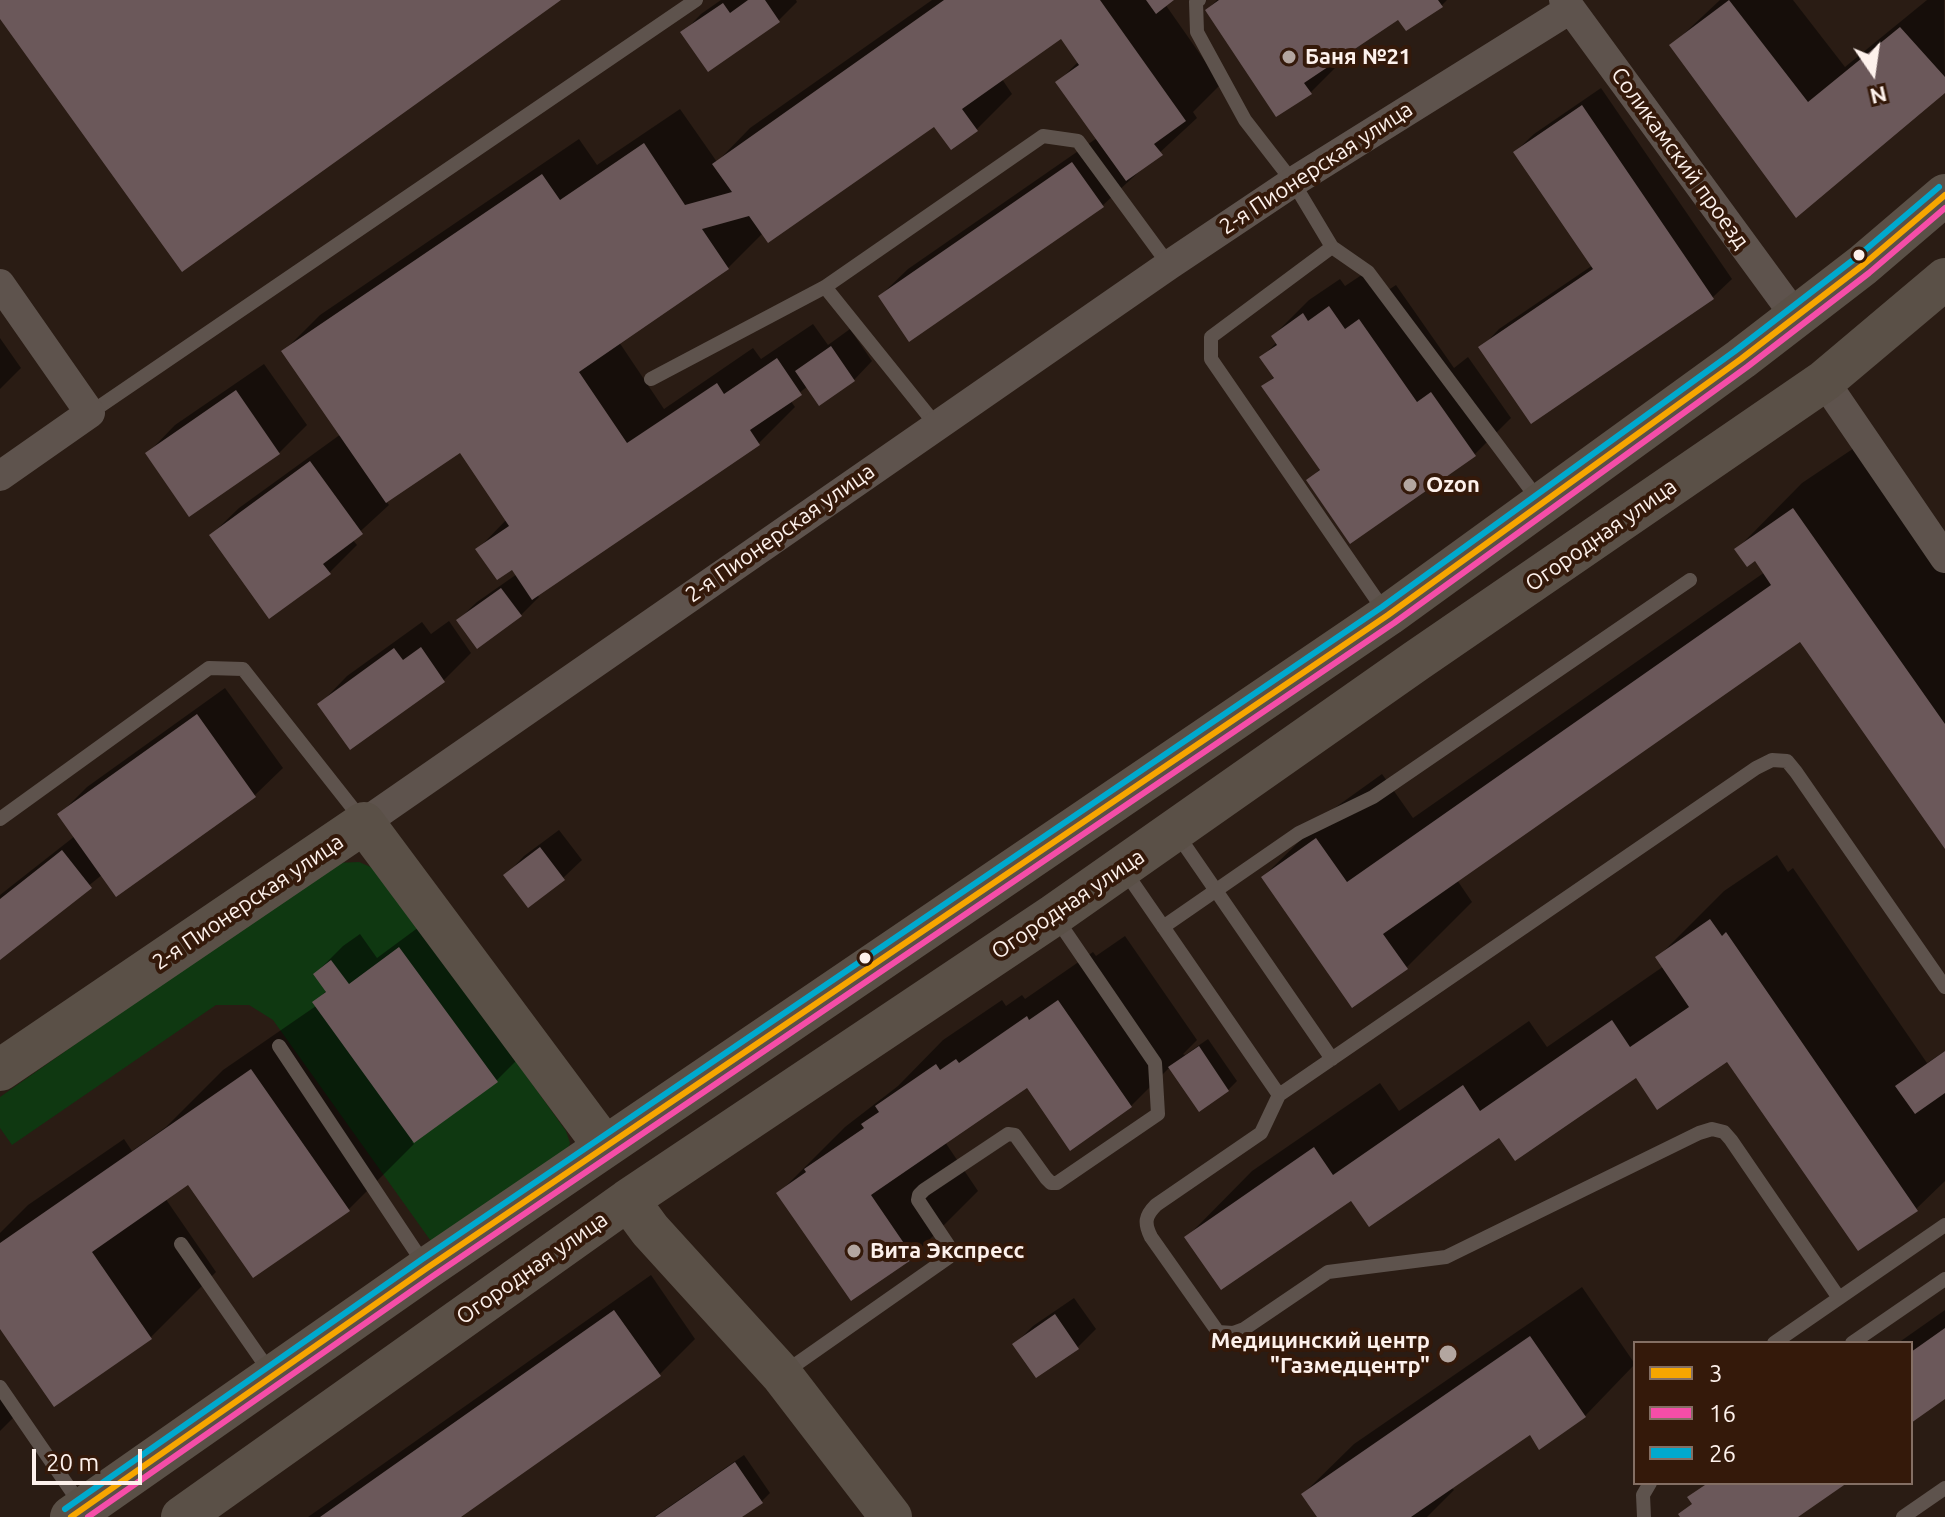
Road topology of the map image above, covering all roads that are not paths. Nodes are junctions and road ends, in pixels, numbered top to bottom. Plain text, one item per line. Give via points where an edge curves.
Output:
1 (696, 0) edge
2 (1199, 0) edge
3 (1567, 4) edge
4 (1293, 182) junction
5 (1945, 195) edge
6 (1332, 247) junction
7 (1169, 265) junction
8 (1945, 279) edge
9 (0, 284) edge
10 (825, 287) junction
11 (1796, 317) junction
12 (651, 379) dead end
13 (1824, 381) junction
14 (90, 413) junction
15 (936, 425) junction
16 (0, 476) edge
17 (1540, 502) junction
18 (1945, 558) edge
19 (1690, 580) dead end
20 (1388, 615) junction
21 (0, 819) edge
22 (364, 823) junction
23 (1174, 830) junction
24 (1122, 867) junction
25 (1215, 891) junction
26 (1054, 915) junction
27 (1163, 927) junction
28 (1945, 987) edge
29 (279, 1046) dead end
30 (1332, 1059) junction
31 (0, 1070) edge
32 (1279, 1095) junction
33 (605, 1147) junction
34 (628, 1200) junction
35 (1945, 1225) edge
36 (181, 1244) dead end
37 (427, 1268) junction
38 (1945, 1279) edge
39 (1839, 1298) junction
40 (1777, 1341) edge
41 (1855, 1341) edge
42 (781, 1374) junction
43 (273, 1376) junction
44 (0, 1387) edge
45 (1649, 1485) edge
46 (1945, 1488) edge
47 (78, 1513) edge
48 (182, 1517) edge
49 (891, 1517) edge
50 (1644, 1517) edge
51 (1903, 1517) edge

1 - 14 lane
2 - 4 lane via 1197,32 1245,120
3 - 4 street, 2-я Пионерская улица
3 - 11 street, Соликамский проезд
4 - 6 lane
4 - 7 street, 2-я Пионерская улица
5 - 11 street
6 - 17 lane via 1368,272
6 - 20 lane via 1211,337 1211,359
7 - 10 lane via 1078,141 1043,136
7 - 15 street, 2-я Пионерская улица
8 - 13 street, Огородная улица
9 - 14 street
10 - 12 lane
10 - 15 lane
11 - 17 street
13 - 18 street
13 - 23 street, Огородная улица
14 - 16 street
15 - 22 street, 2-я Пионерская улица
17 - 20 street
19 - 25 lane via 1373,797 1299,833
20 - 33 street
21 - 22 lane via 209,668 243,669
22 - 31 street, 2-я Пионерская улица
22 - 33 street
23 - 24 street, Огородная улица
23 - 25 lane
24 - 26 street, Огородная улица
24 - 27 lane
25 - 27 lane
25 - 30 lane
26 - 34 street, Огородная улица
26 - 42 lane via 1155,1063 1158,1114 1057,1183 1051,1183 1019,1139 1008,1134 924,1190 918,1200 948,1245 949,1257
27 - 32 lane
28 - 30 lane via 1796,772 1787,761 1772,760
29 - 37 lane
30 - 32 lane
32 - 39 lane via 1261,1133 1147,1214 1145,1226 1151,1237 1218,1332 1244,1329 1328,1272 1446,1257 1712,1129 1731,1140
33 - 37 street
34 - 42 street
34 - 48 street, Огородная улица
35 - 39 lane
36 - 43 lane
37 - 43 street
38 - 41 lane
39 - 40 lane
42 - 49 street
43 - 47 street
44 - 47 lane
45 - 50 lane via 1643,1495
46 - 51 lane

